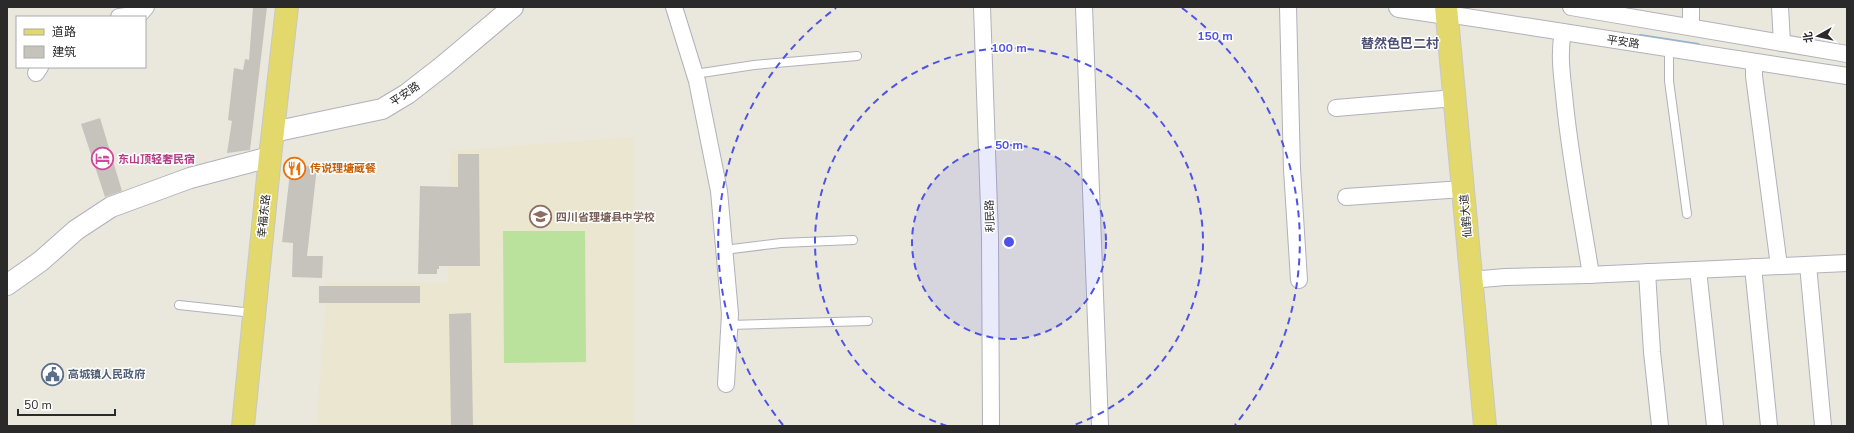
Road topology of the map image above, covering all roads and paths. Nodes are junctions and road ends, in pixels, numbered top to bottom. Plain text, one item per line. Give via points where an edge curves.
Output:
1 (146, 7) edge
2 (287, 7) edge
3 (513, 7) edge
4 (674, 7) edge
5 (982, 7) edge
6 (1084, 7) edge
7 (1288, 7) edge
8 (1398, 7) edge
9 (1571, 7) edge
10 (1691, 7) edge
11 (1780, 7) edge
12 (1590, 9) edge
13 (1446, 11) edge
14 (126, 16) edge
15 (1691, 27) junction
16 (1563, 32) junction
17 (1782, 43) junction
18 (1669, 49) junction
19 (1847, 54) edge
20 (856, 56) dead end
21 (1754, 62) junction
22 (695, 74) junction
23 (1847, 76) edge
24 (1455, 98) junction
25 (1336, 108) dead end
26 (273, 132) junction
27 (270, 158) junction
28 (1463, 189) junction
29 (1346, 197) dead end
30 (1687, 214) dead end
31 (853, 240) dead end
32 (724, 250) junction
33 (1847, 263) edge
34 (1808, 265) junction
35 (1779, 266) junction
36 (1753, 267) junction
37 (1698, 270) junction
38 (1647, 272) junction
39 (1591, 275) junction
40 (1299, 280) dead end
41 (1471, 280) junction
42 (7, 285) edge
43 (179, 305) dead end
44 (254, 313) junction
45 (868, 321) dead end
46 (729, 325) junction
47 (726, 384) dead end
48 (243, 426) edge
49 (991, 426) edge
50 (1100, 426) edge
51 (1485, 426) edge
52 (1660, 426) edge
53 (1715, 426) edge
54 (1769, 426) edge
55 (1823, 426) edge

1 - 14 street via 140,14
2 - 26 main road, 幸福东路
3 - 26 street, 平安路 via 443,66 387,106 374,112
4 - 22 street
5 - 49 street, 利民路 via 990,237
6 - 50 street
7 - 40 street
8 - 13 street, 平安路
9 - 12 street
10 - 15 street
11 - 17 street
12 - 15 street
13 - 16 street, 平安路
13 - 24 main road, 仙鹤大道
15 - 17 street
16 - 18 street, 平安路
16 - 39 street via 1560,46 1568,132
17 - 19 street
18 - 21 street, 平安路
18 - 30 lane via 1669,81
20 - 22 lane via 754,65
21 - 23 street, 平安路
21 - 35 street
22 - 32 street via 719,191
24 - 25 street
24 - 28 main road, 仙鹤大道
26 - 27 main road, 幸福东路
27 - 42 street via 190,178 110,207 76,230 41,261
27 - 44 main road, 幸福东路
28 - 29 street
28 - 41 main road, 仙鹤大道
31 - 32 lane via 781,243
32 - 46 street
33 - 34 street
34 - 35 street
34 - 55 street
35 - 36 street
36 - 37 street
36 - 54 street
37 - 38 street
37 - 53 street
38 - 39 street
38 - 52 street
39 - 41 street
41 - 51 main road, 仙鹤大道
43 - 44 lane
44 - 48 main road, 幸福东路
45 - 46 lane
46 - 47 street

